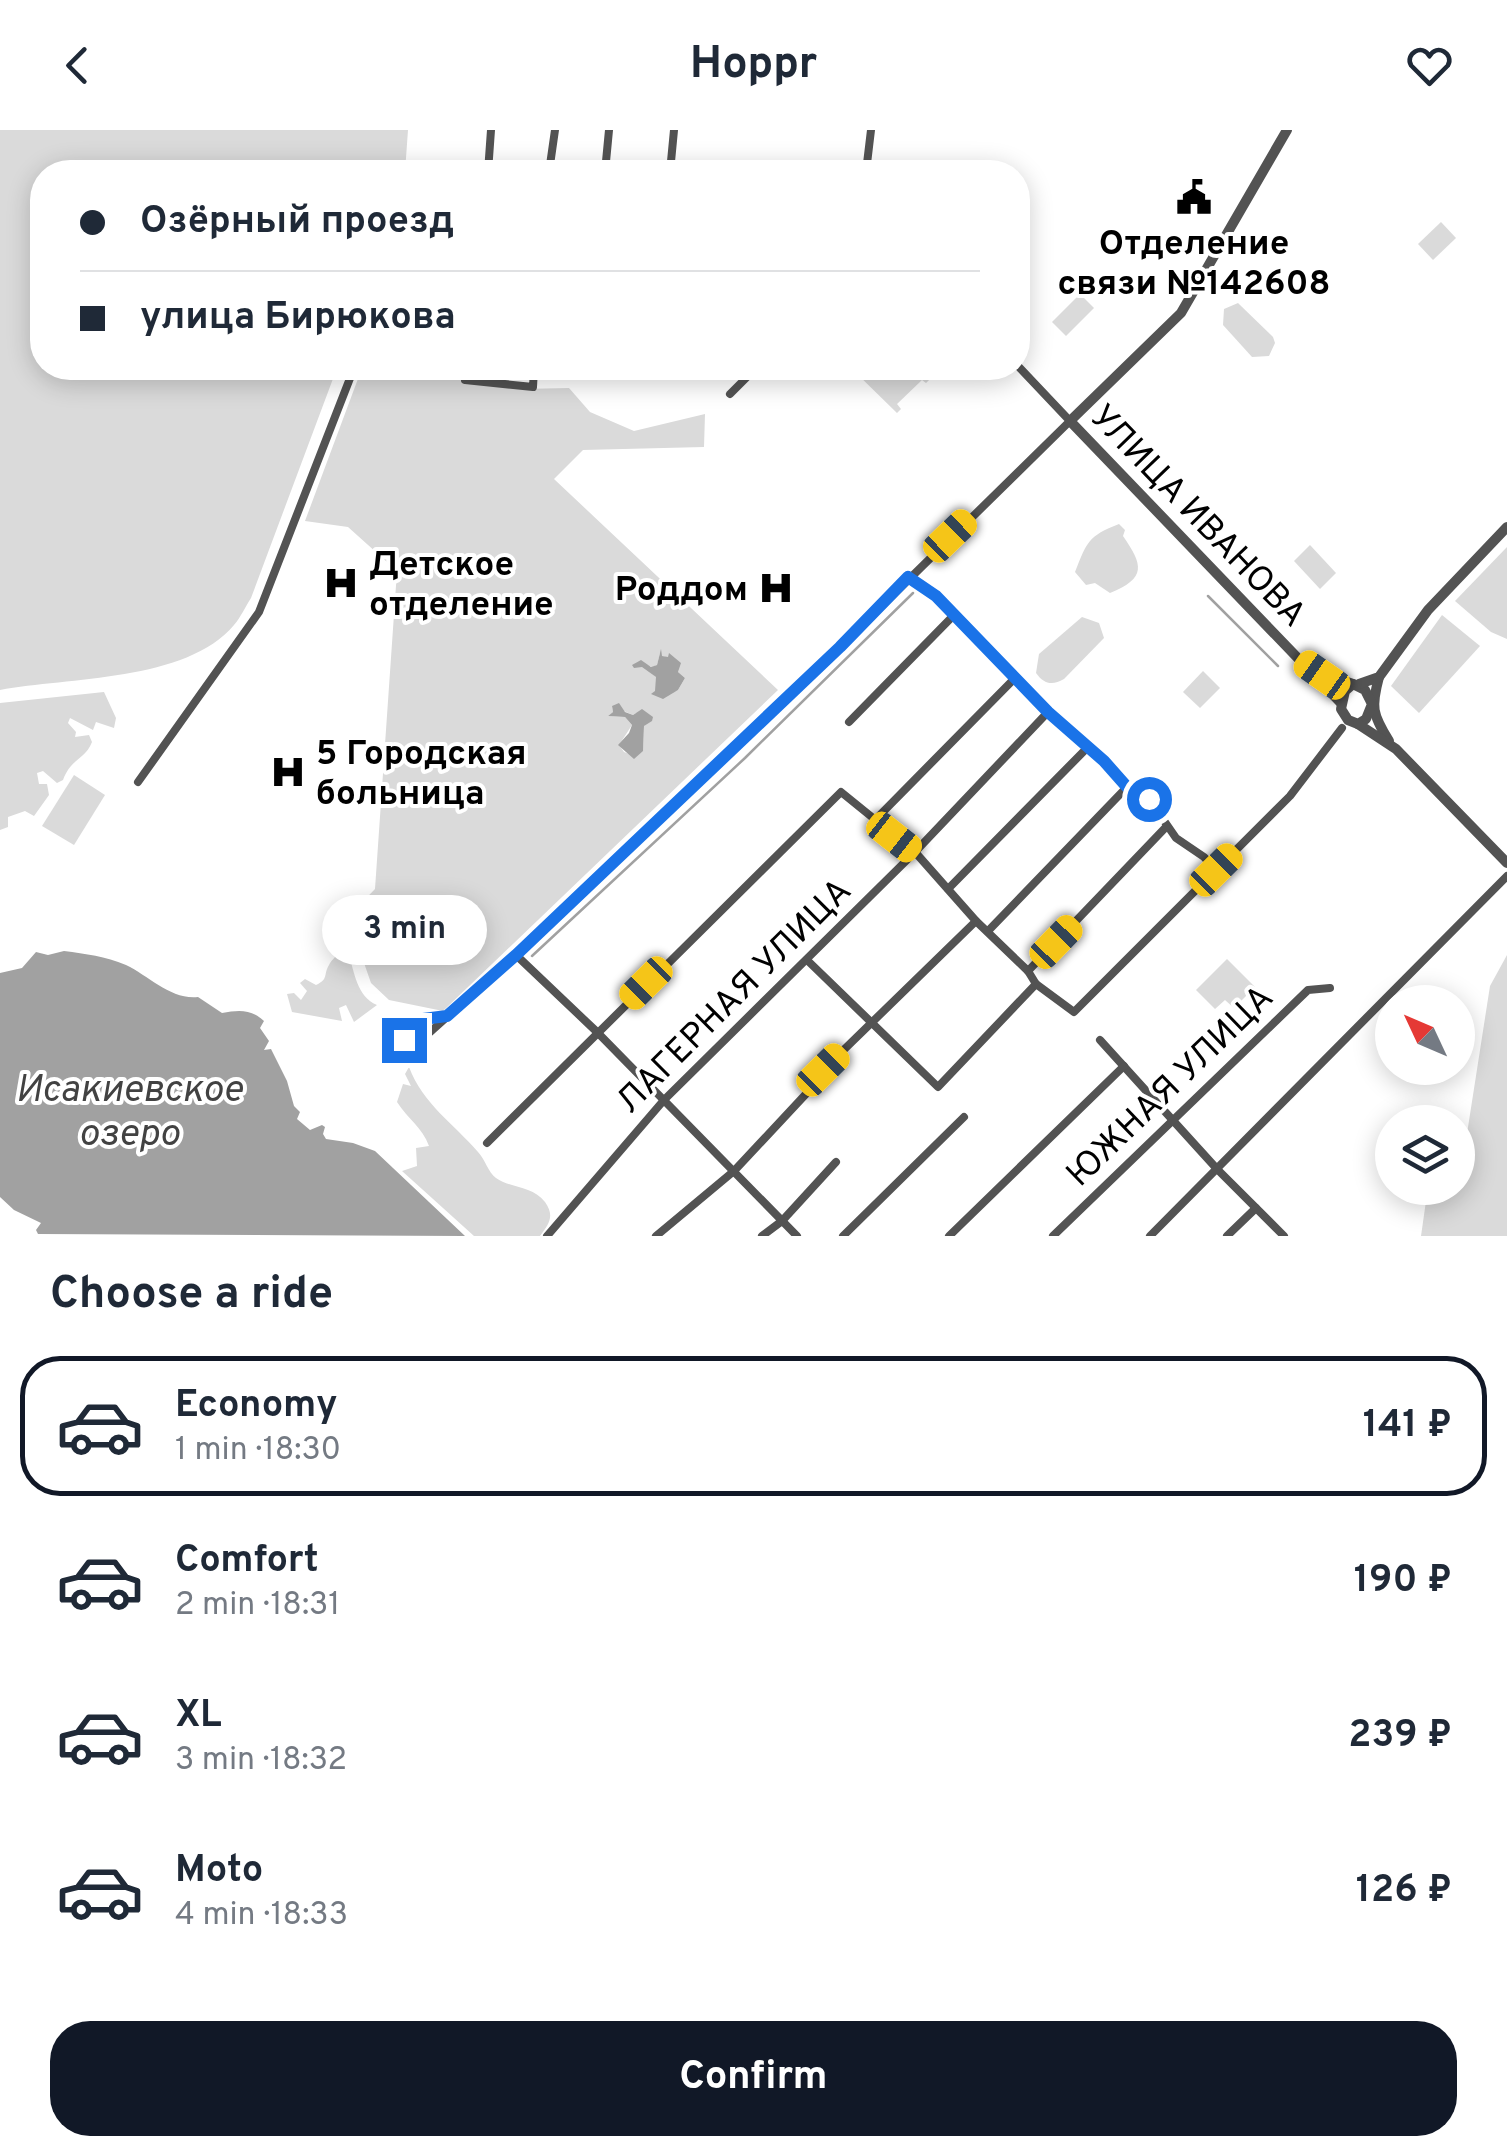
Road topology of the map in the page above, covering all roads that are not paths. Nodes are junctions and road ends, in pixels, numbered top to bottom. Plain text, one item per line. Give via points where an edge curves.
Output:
1 (491, 130) edge
2 (555, 130) edge
3 (610, 130) edge
4 (674, 130) edge
5 (871, 130) edge
6 (1287, 130) edge
7 (488, 160) edge
8 (551, 160) edge
9 (606, 160) edge
10 (671, 160) edge
11 (867, 160) edge
12 (1030, 378) edge
13 (349, 380) edge
14 (466, 380) edge
15 (533, 380) edge
16 (744, 380) edge
17 (730, 394) dead end
18 (1070, 420) junction
19 (1507, 527) edge
20 (908, 577) junction
21 (954, 615) junction
22 (1302, 662) junction
23 (1379, 677) junction
24 (1016, 678) junction
25 (1356, 684) junction
26 (1372, 704) junction
27 (1341, 706) junction
28 (1048, 712) junction
29 (849, 722) dead end
30 (1358, 724) junction
31 (1342, 728) junction
32 (1088, 747) junction
33 (1394, 747) junction
34 (138, 782) dead end
35 (1127, 787) junction
36 (874, 821) junction
37 (1166, 827) junction
38 (915, 852) junction
39 (1507, 862) edge
40 (1216, 870) junction
41 (1507, 876) edge
42 (948, 889) junction
43 (976, 921) junction
44 (989, 930) junction
45 (516, 955) junction
46 (807, 960) junction
47 (1028, 971) junction
48 (1036, 984) junction
49 (1330, 988) dead end
50 (447, 1016) junction
51 (421, 1020) junction
52 (870, 1023) junction
53 (597, 1032) junction
54 (429, 1033) junction
55 (1100, 1040) dead end
56 (1124, 1066) junction
57 (664, 1100) junction
58 (964, 1117) dead end
59 (1172, 1119) junction
60 (487, 1143) dead end
61 (836, 1162) dead end
62 (1218, 1169) junction
63 (734, 1171) junction
64 (1256, 1208) junction
65 (782, 1221) junction
66 (546, 1236) edge
67 (656, 1236) edge
68 (762, 1236) edge
69 (798, 1236) edge
70 (843, 1236) edge
71 (949, 1236) edge
72 (1053, 1236) edge
73 (1150, 1236) edge
74 (1227, 1236) edge
75 (1284, 1236) edge

1 - 7 street
2 - 8 street
3 - 9 street
4 - 10 street
5 - 11 street
6 - 18 street via 1180,313
12 - 18 street, УЛИЦА ИВАНОВА
13 - 34 street via 260,612
14 - 15 street via 533,386
16 - 17 street
18 - 20 street
18 - 22 street, УЛИЦА ИВАНОВА
19 - 23 street via 1428,610
20 - 21 street
20 - 45 street
21 - 24 street
21 - 29 street
22 - 25 street
22 - 27 street, УЛИЦА ИВАНОВА
23 - 25 street
23 - 26 street
24 - 28 street
24 - 36 street
25 - 26 street
25 - 27 street
26 - 30 street
26 - 33 street
27 - 30 street
27 - 31 street
28 - 32 street
28 - 38 street, ЛАГЕРНАЯ УЛИЦА
30 - 31 street
30 - 33 street
31 - 40 street via 1290,796
32 - 35 street
32 - 42 street
33 - 39 street
35 - 37 street via 1149,799
35 - 44 street
36 - 38 street
36 - 53 street via 841,792
37 - 40 street
37 - 47 street
38 - 42 street
38 - 46 street, ЛАГЕРНАЯ УЛИЦА
40 - 48 street via 1074,1012
41 - 62 street
42 - 43 street
43 - 44 street
43 - 52 street
44 - 47 street
45 - 50 street
45 - 53 street
46 - 52 street
46 - 57 street, ЛАГЕРНАЯ УЛИЦА
47 - 48 street
48 - 52 street via 938,1087
49 - 59 street, ЮЖНАЯ УЛИЦА via 1308,990
50 - 51 street
50 - 54 street
51 - 54 street
51 - 54 street via 405,1024 404,1040 420,1045
52 - 63 street
53 - 57 street
53 - 60 street
55 - 56 street
56 - 59 street
56 - 71 street
57 - 63 street
57 - 66 street, ЛАГЕРНАЯ УЛИЦА
58 - 70 street
59 - 62 street
59 - 72 street, ЮЖНАЯ УЛИЦА
61 - 65 street
62 - 64 street
62 - 73 street
63 - 65 street
63 - 67 street
64 - 74 street
64 - 75 street
65 - 68 street
65 - 69 street

